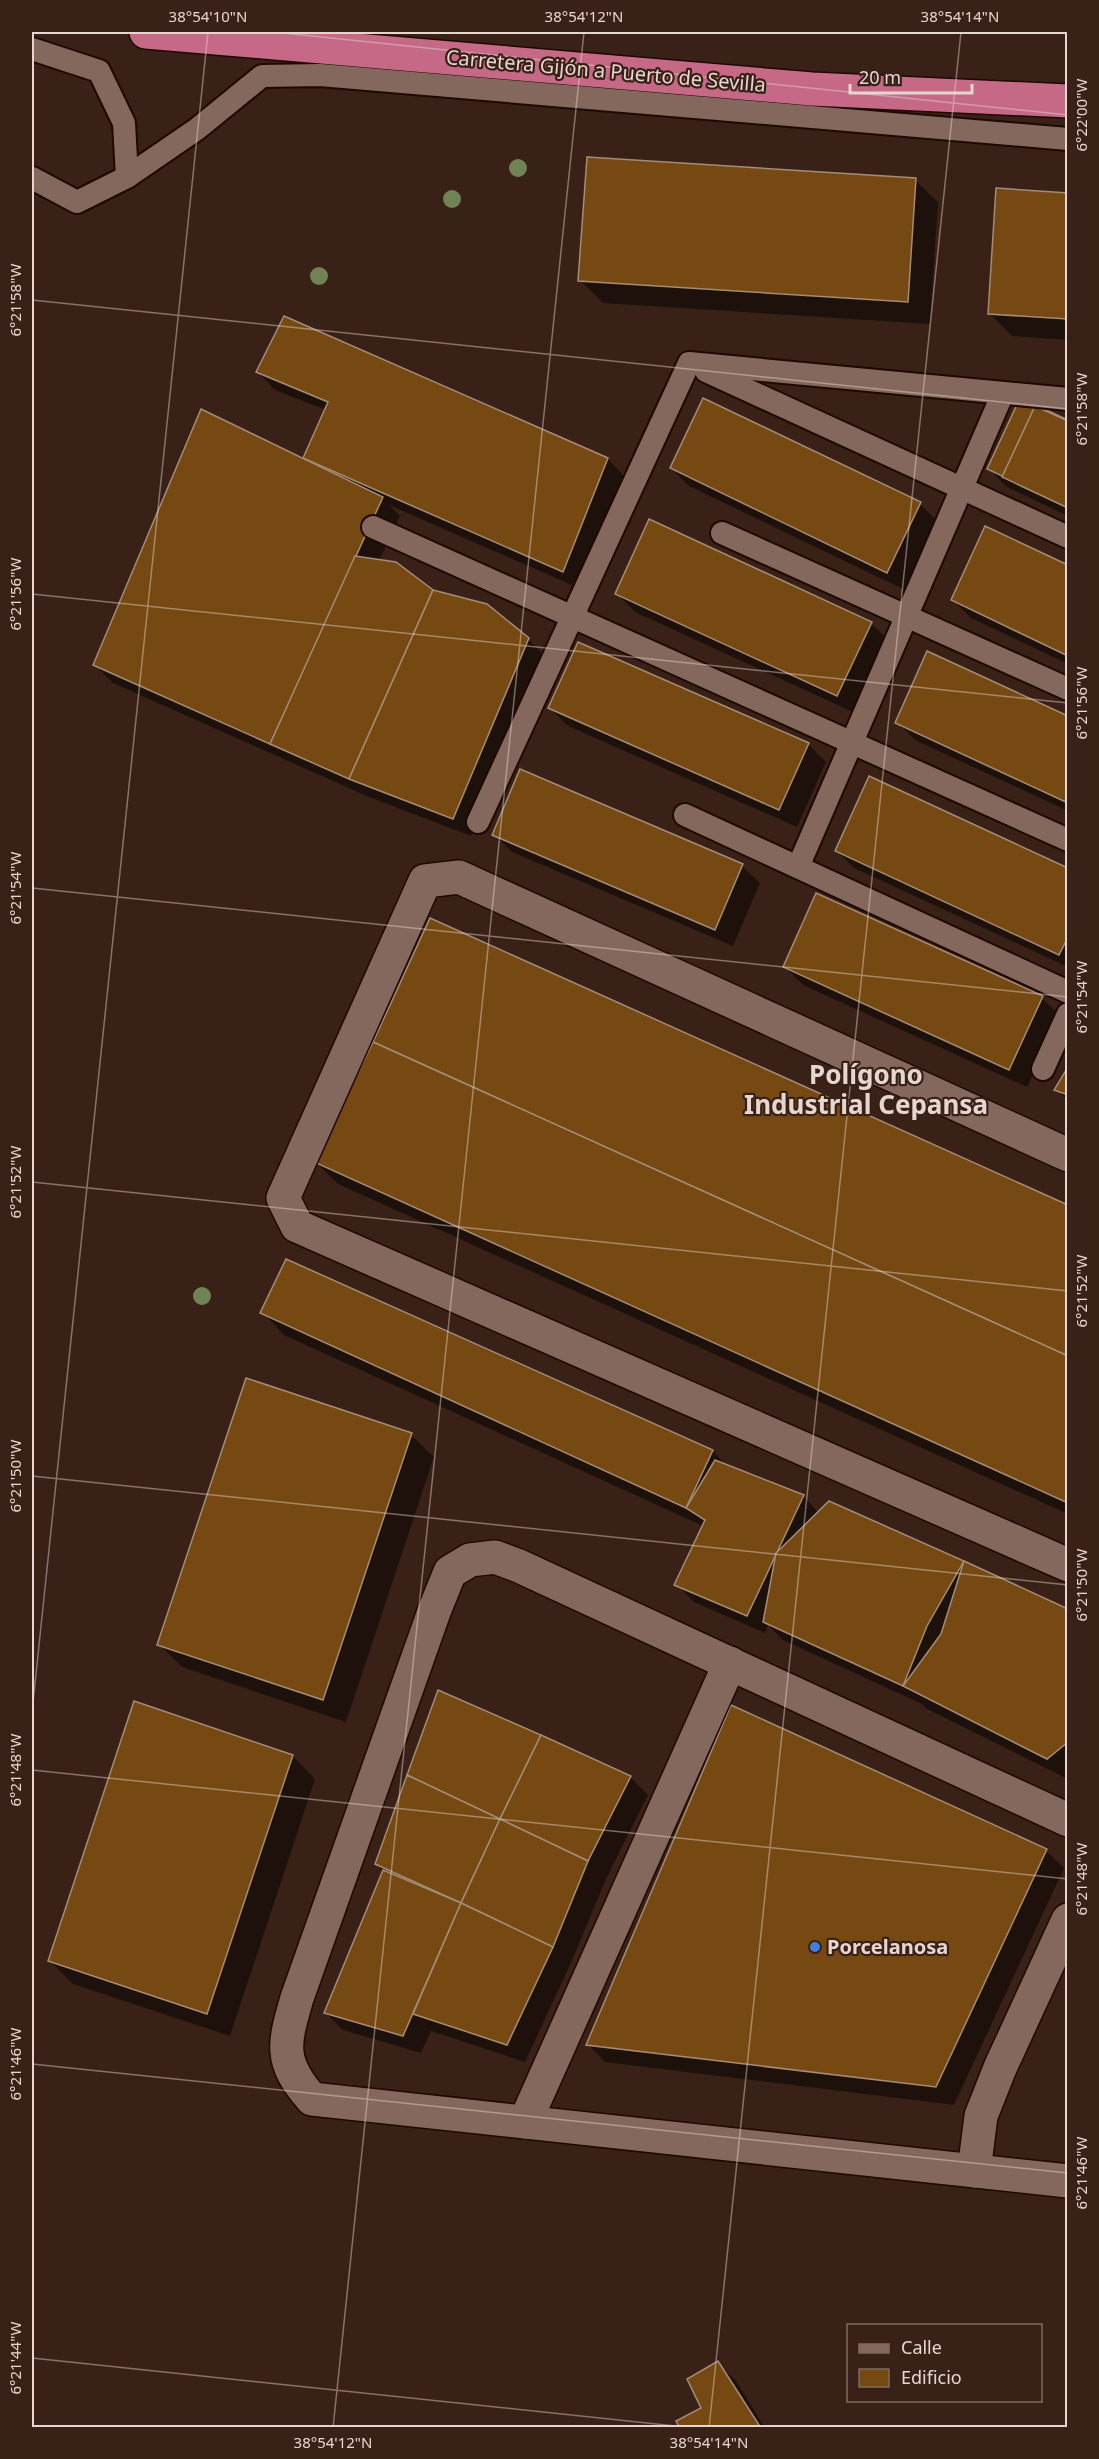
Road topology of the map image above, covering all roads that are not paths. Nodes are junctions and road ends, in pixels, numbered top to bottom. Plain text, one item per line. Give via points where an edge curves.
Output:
1 (146, 32) edge
2 (32, 49) edge
3 (1068, 92) edge
4 (1000, 98) junction
5 (1068, 101) edge
6 (813, 104) junction
7 (1068, 138) edge
8 (127, 177) junction
9 (32, 178) edge
10 (689, 363) junction
11 (1003, 393) junction
12 (1068, 399) edge
13 (962, 488) junction
14 (373, 527) dead end
15 (722, 533) dead end
16 (1068, 537) edge
17 (906, 616) junction
18 (572, 617) junction
19 (1068, 689) edge
20 (851, 742) junction
21 (685, 815) dead end
22 (478, 822) dead end
23 (1068, 840) edge
24 (798, 867) junction
25 (1068, 992) edge
26 (1068, 1014) edge
27 (1043, 1069) dead end
28 (1068, 1155) edge
29 (1068, 1565) edge
30 (730, 1663) junction
31 (1068, 1820) edge
32 (1068, 1920) edge
33 (525, 2122) junction
34 (974, 2171) junction
35 (1068, 2181) edge

1 - 6 highway, Carretera Gijón a Puerto de Sevilla
2 - 8 lane via 99,71 124,123
3 - 4 highway
4 - 5 highway, Carretera Gijón a Puerto de Sevilla
4 - 6 highway, Carretera Gijón a Puerto de Sevilla
6 - 7 lane
6 - 8 lane via 320,75 262,76 197,129
8 - 9 lane via 77,202
10 - 11 lane
10 - 13 lane
10 - 18 lane
11 - 12 lane
11 - 13 lane
13 - 16 lane
13 - 17 lane
14 - 18 lane
15 - 17 lane
17 - 19 lane
17 - 20 lane
18 - 20 lane
18 - 22 lane
20 - 23 lane
20 - 24 lane
21 - 24 lane
24 - 25 lane
26 - 27 lane
28 - 29 street via 459,877 425,881 284,1197 297,1226
30 - 31 street
30 - 33 street
30 - 33 street via 495,1557 470,1560 450,1572 316,1944 288,2029 286,2052 290,2068 312,2098
32 - 34 street via 981,2116
33 - 34 street
34 - 35 street

